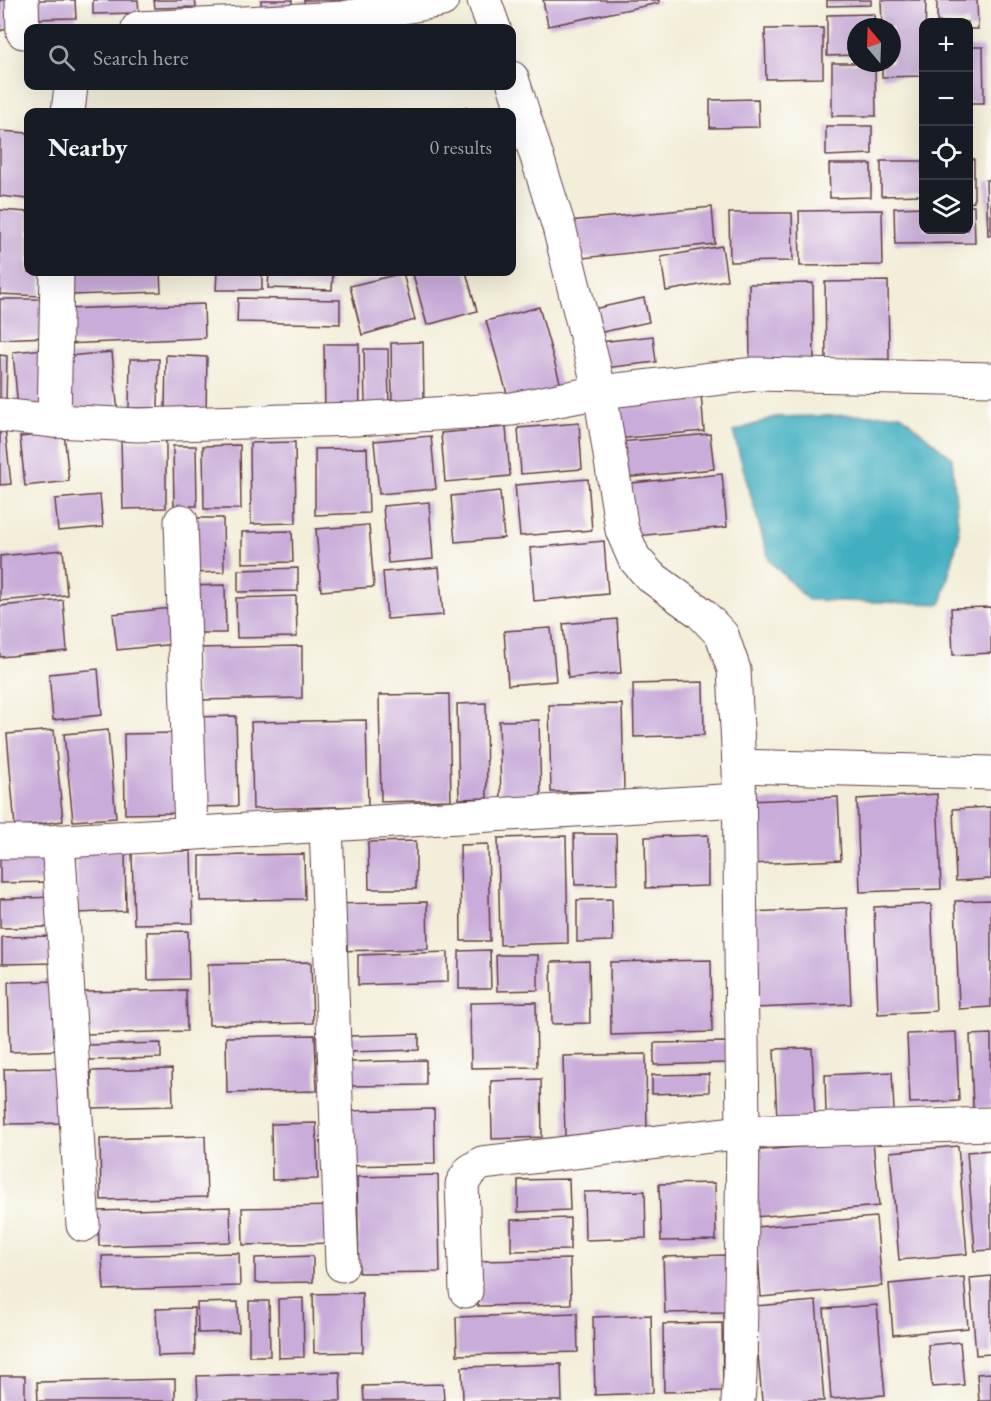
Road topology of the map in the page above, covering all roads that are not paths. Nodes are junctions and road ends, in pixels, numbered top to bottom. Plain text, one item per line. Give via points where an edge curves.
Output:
1 (22, 0) edge
2 (442, 0) edge
3 (484, 0) edge
4 (220, 24) edge
5 (493, 24) edge
6 (17, 34) edge
7 (71, 90) edge
8 (516, 90) edge
9 (68, 108) edge
10 (57, 276) edge
11 (991, 379) edge
12 (600, 392) junction
13 (0, 415) edge
14 (54, 421) junction
15 (181, 521) dead end
16 (739, 766) junction
17 (991, 773) edge
18 (739, 800) junction
19 (326, 825) junction
20 (191, 833) junction
21 (0, 842) edge
22 (58, 842) junction
23 (991, 1124) edge
24 (743, 1132) junction
25 (83, 1225) dead end
26 (342, 1265) dead end
27 (466, 1291) dead end
28 (738, 1401) edge

1 - 6 street
2 - 4 street via 343,18
3 - 5 street
7 - 9 street
8 - 12 street via 559,227
10 - 14 street
11 - 12 street via 755,374
12 - 14 street via 512,409 356,419 138,425
12 - 16 street via 622,530 634,558 650,576 701,613 722,635 734,670
13 - 14 street
15 - 20 street
16 - 17 street
16 - 18 street
18 - 19 street
18 - 24 street
19 - 20 street
19 - 26 street
20 - 22 street
21 - 22 street
22 - 25 street
23 - 24 street
24 - 27 street via 482,1163 470,1171 462,1184
24 - 28 street

